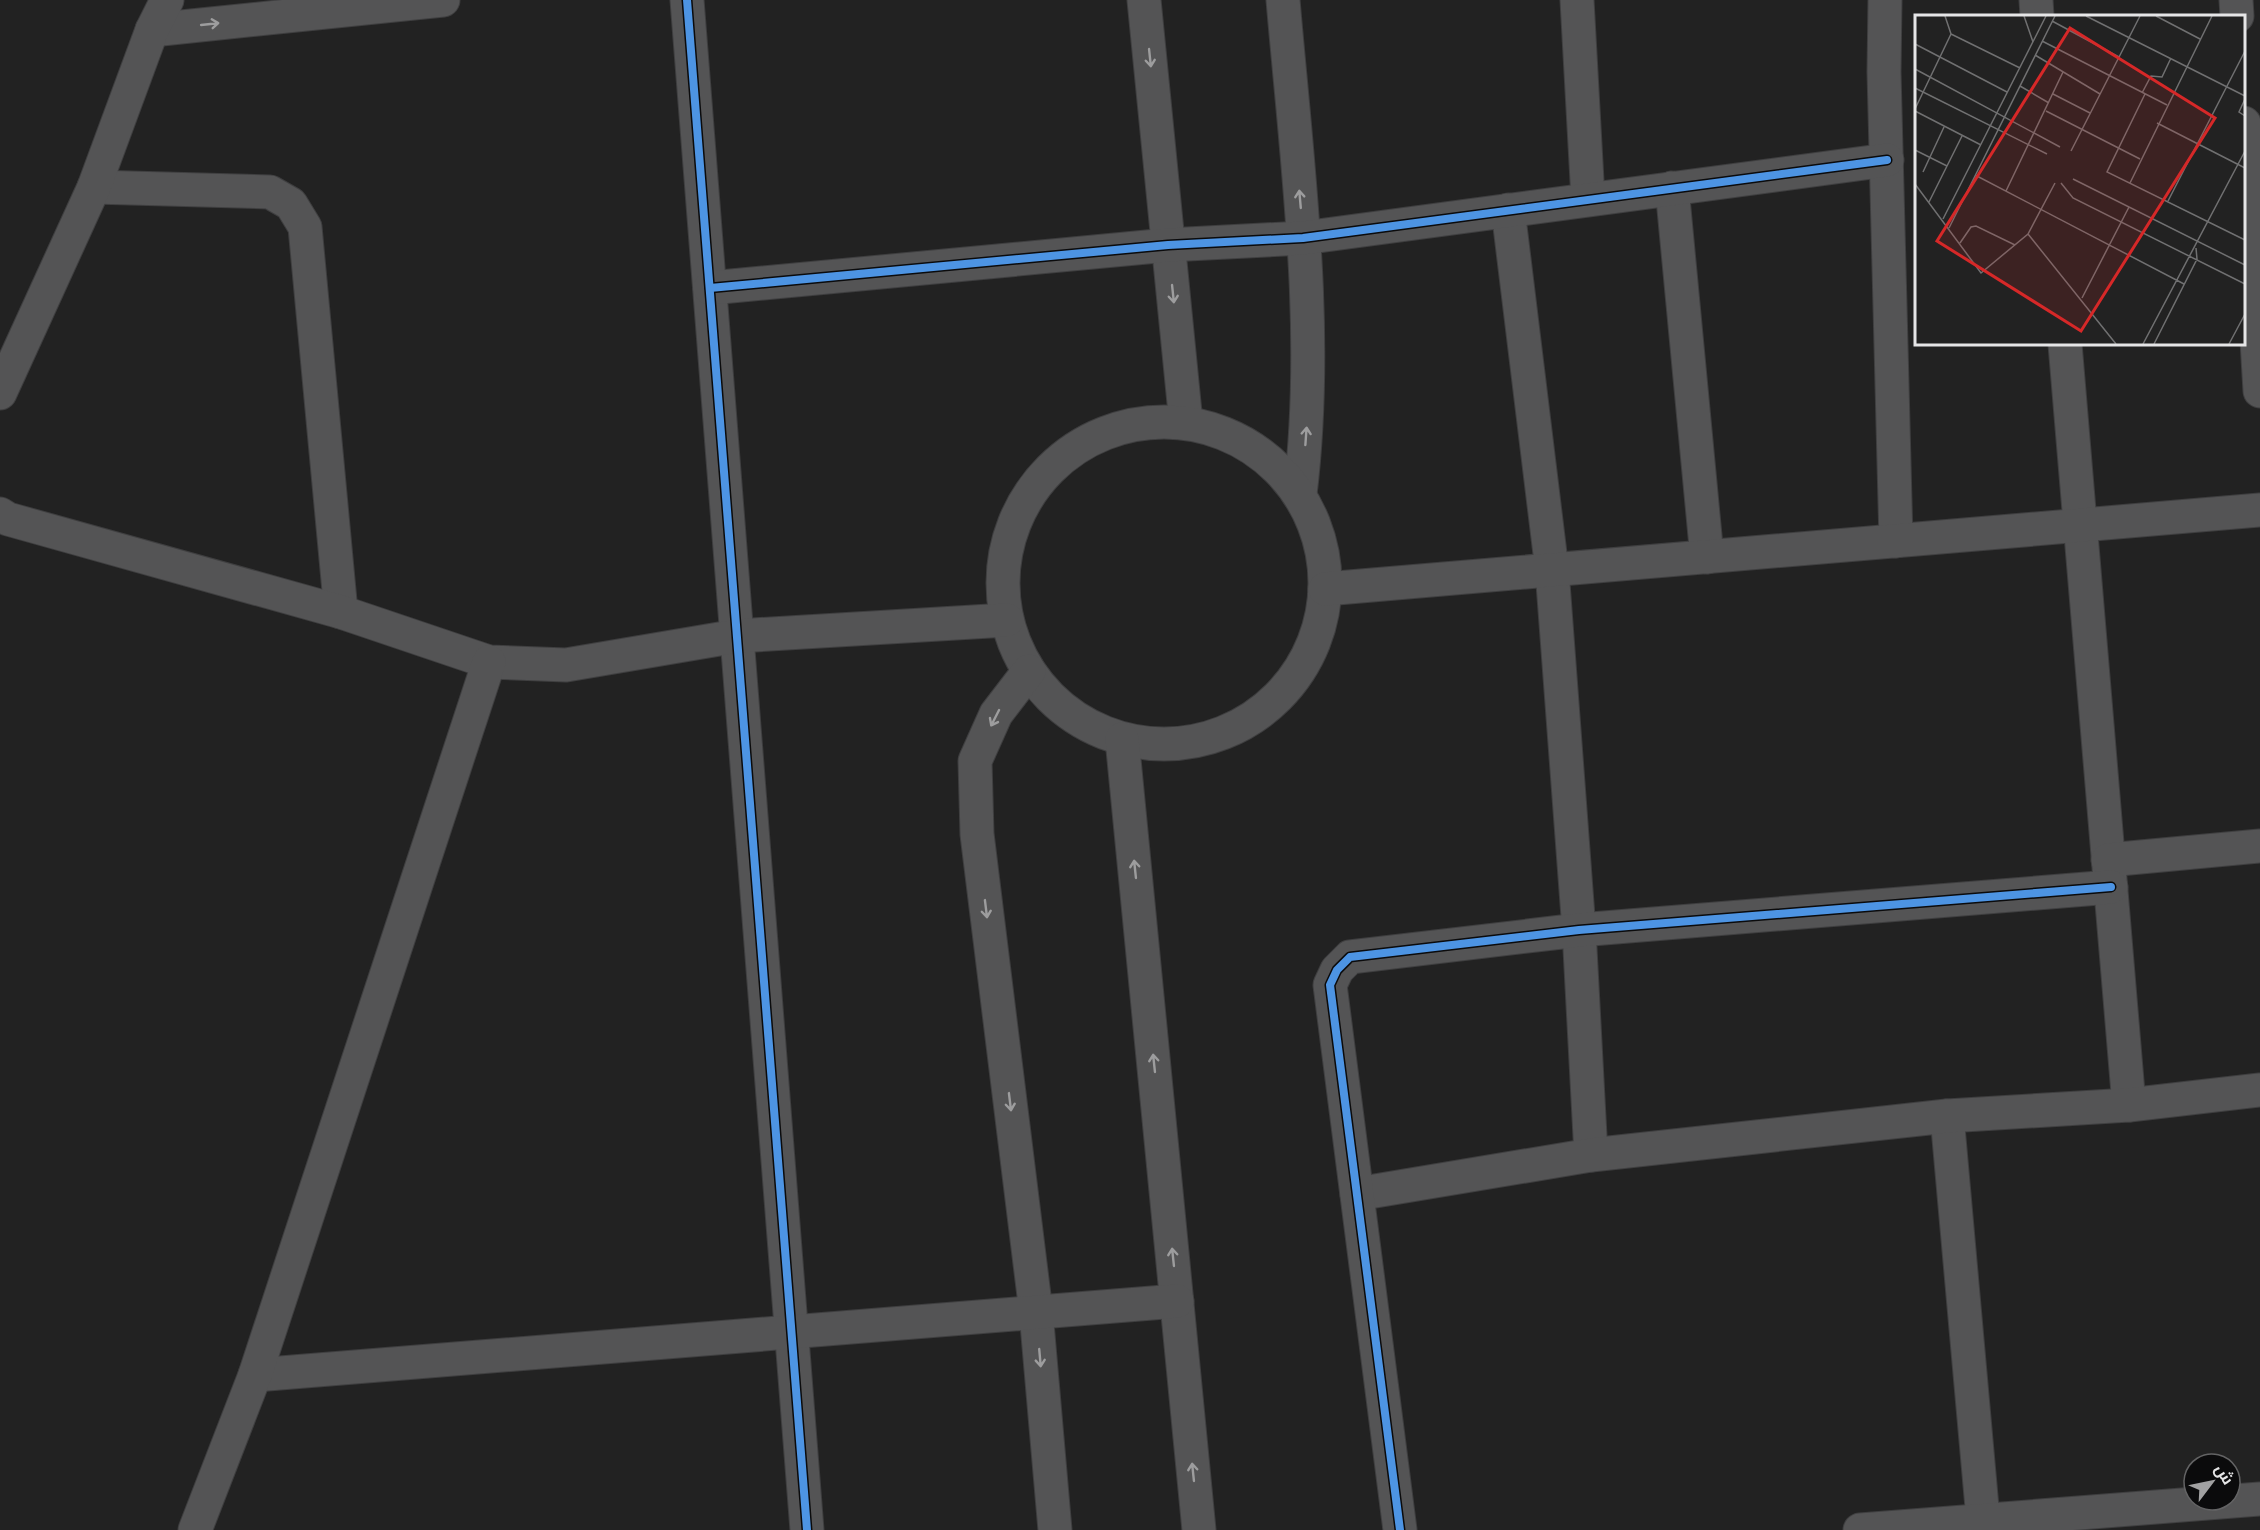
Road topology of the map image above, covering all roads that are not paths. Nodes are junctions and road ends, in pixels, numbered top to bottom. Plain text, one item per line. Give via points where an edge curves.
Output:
1 (166, 0) edge
2 (443, 0) edge
3 (687, 0) edge
4 (1144, 0) edge
5 (1283, 0) edge
6 (1577, 0) edge
7 (1885, 0) edge
8 (2036, 0) edge
9 (2236, 0) edge
10 (2037, 15) edge
11 (2237, 15) edge
12 (152, 30) junction
13 (2245, 140) edge
14 (1887, 160) junction
15 (94, 187) junction
16 (1672, 188) junction
17 (1588, 199) junction
18 (1508, 210) junction
19 (1303, 238) junction
20 (1168, 245) junction
21 (710, 288) junction
22 (2065, 345) edge
23 (2260, 391) edge
24 (0, 393) edge
25 (1186, 423) junction
26 (1300, 494) junction
27 (2260, 510) edge
28 (0, 514) edge
29 (2081, 525) junction
30 (1896, 541) junction
31 (1707, 557) junction
32 (1552, 570) junction
33 (1325, 589) junction
34 (341, 612) junction
35 (1007, 620) junction
36 (737, 636) junction
37 (489, 663) junction
38 (1029, 671) junction
39 (1122, 739) junction
40 (2260, 846) edge
41 (2110, 874) junction
42 (1579, 930) junction
43 (2260, 1090) edge
44 (2129, 1104) junction
45 (1947, 1116) junction
46 (1591, 1155) junction
47 (1357, 1194) junction
48 (1177, 1301) junction
49 (1036, 1312) junction
50 (792, 1331) junction
51 (255, 1375) junction
52 (2260, 1499) edge
53 (1983, 1525) edge
54 (195, 1530) edge
55 (807, 1530) edge
56 (1054, 1530) edge
57 (1199, 1530) edge
58 (1400, 1530) edge
59 (1860, 1530) edge

1 - 12 street
12 -> 2 street
3 - 21 street
4 -> 20 street
19 -> 5 street
6 - 17 street
7 - 14 street
8 - 10 street
9 - 11 street
12 - 15 street
13 - 23 street
14 - 16 street
14 - 30 street
15 - 24 street
15 - 34 street via 270,192 291,204 305,227
16 - 17 street
16 - 31 street
17 - 18 street
18 - 19 street
18 - 32 street
19 - 20 street
26 -> 19 street via 1307,434
20 - 21 street
20 -> 25 street
21 - 36 street
22 - 29 street
25 - 26 street via 1206,426 1243,441 1274,464
25 - 35 street via 1168,420 1129,424 1092,437 1060,459 1033,487 1014,521 1004,559
26 - 33 street via 1317,529
27 - 29 street
28 - 34 street
29 - 30 street
29 - 41 street
30 - 31 street
31 - 32 street
32 - 33 street
32 - 42 street
33 - 39 street via 1314,644 1295,678 1269,706 1237,728 1200,741 1161,745
34 - 37 street
35 - 36 street
35 - 38 street
36 - 37 street via 566,665
36 - 50 street
37 - 51 street
38 - 39 street via 1054,701 1086,724
38 -> 49 street via 996,714 975,761 977,834
48 -> 39 street
40 - 41 street
41 - 42 street
41 - 44 street
42 - 46 street
42 - 47 street via 1350,957 1337,970 1330,985
43 - 44 street
44 - 45 street
45 - 46 street
45 - 53 street
46 - 47 street
47 - 58 street
48 - 49 street
57 -> 48 street
49 - 50 street
49 -> 56 street
50 - 51 street
50 - 55 street
51 - 54 street
52 - 53 street
53 - 59 street

